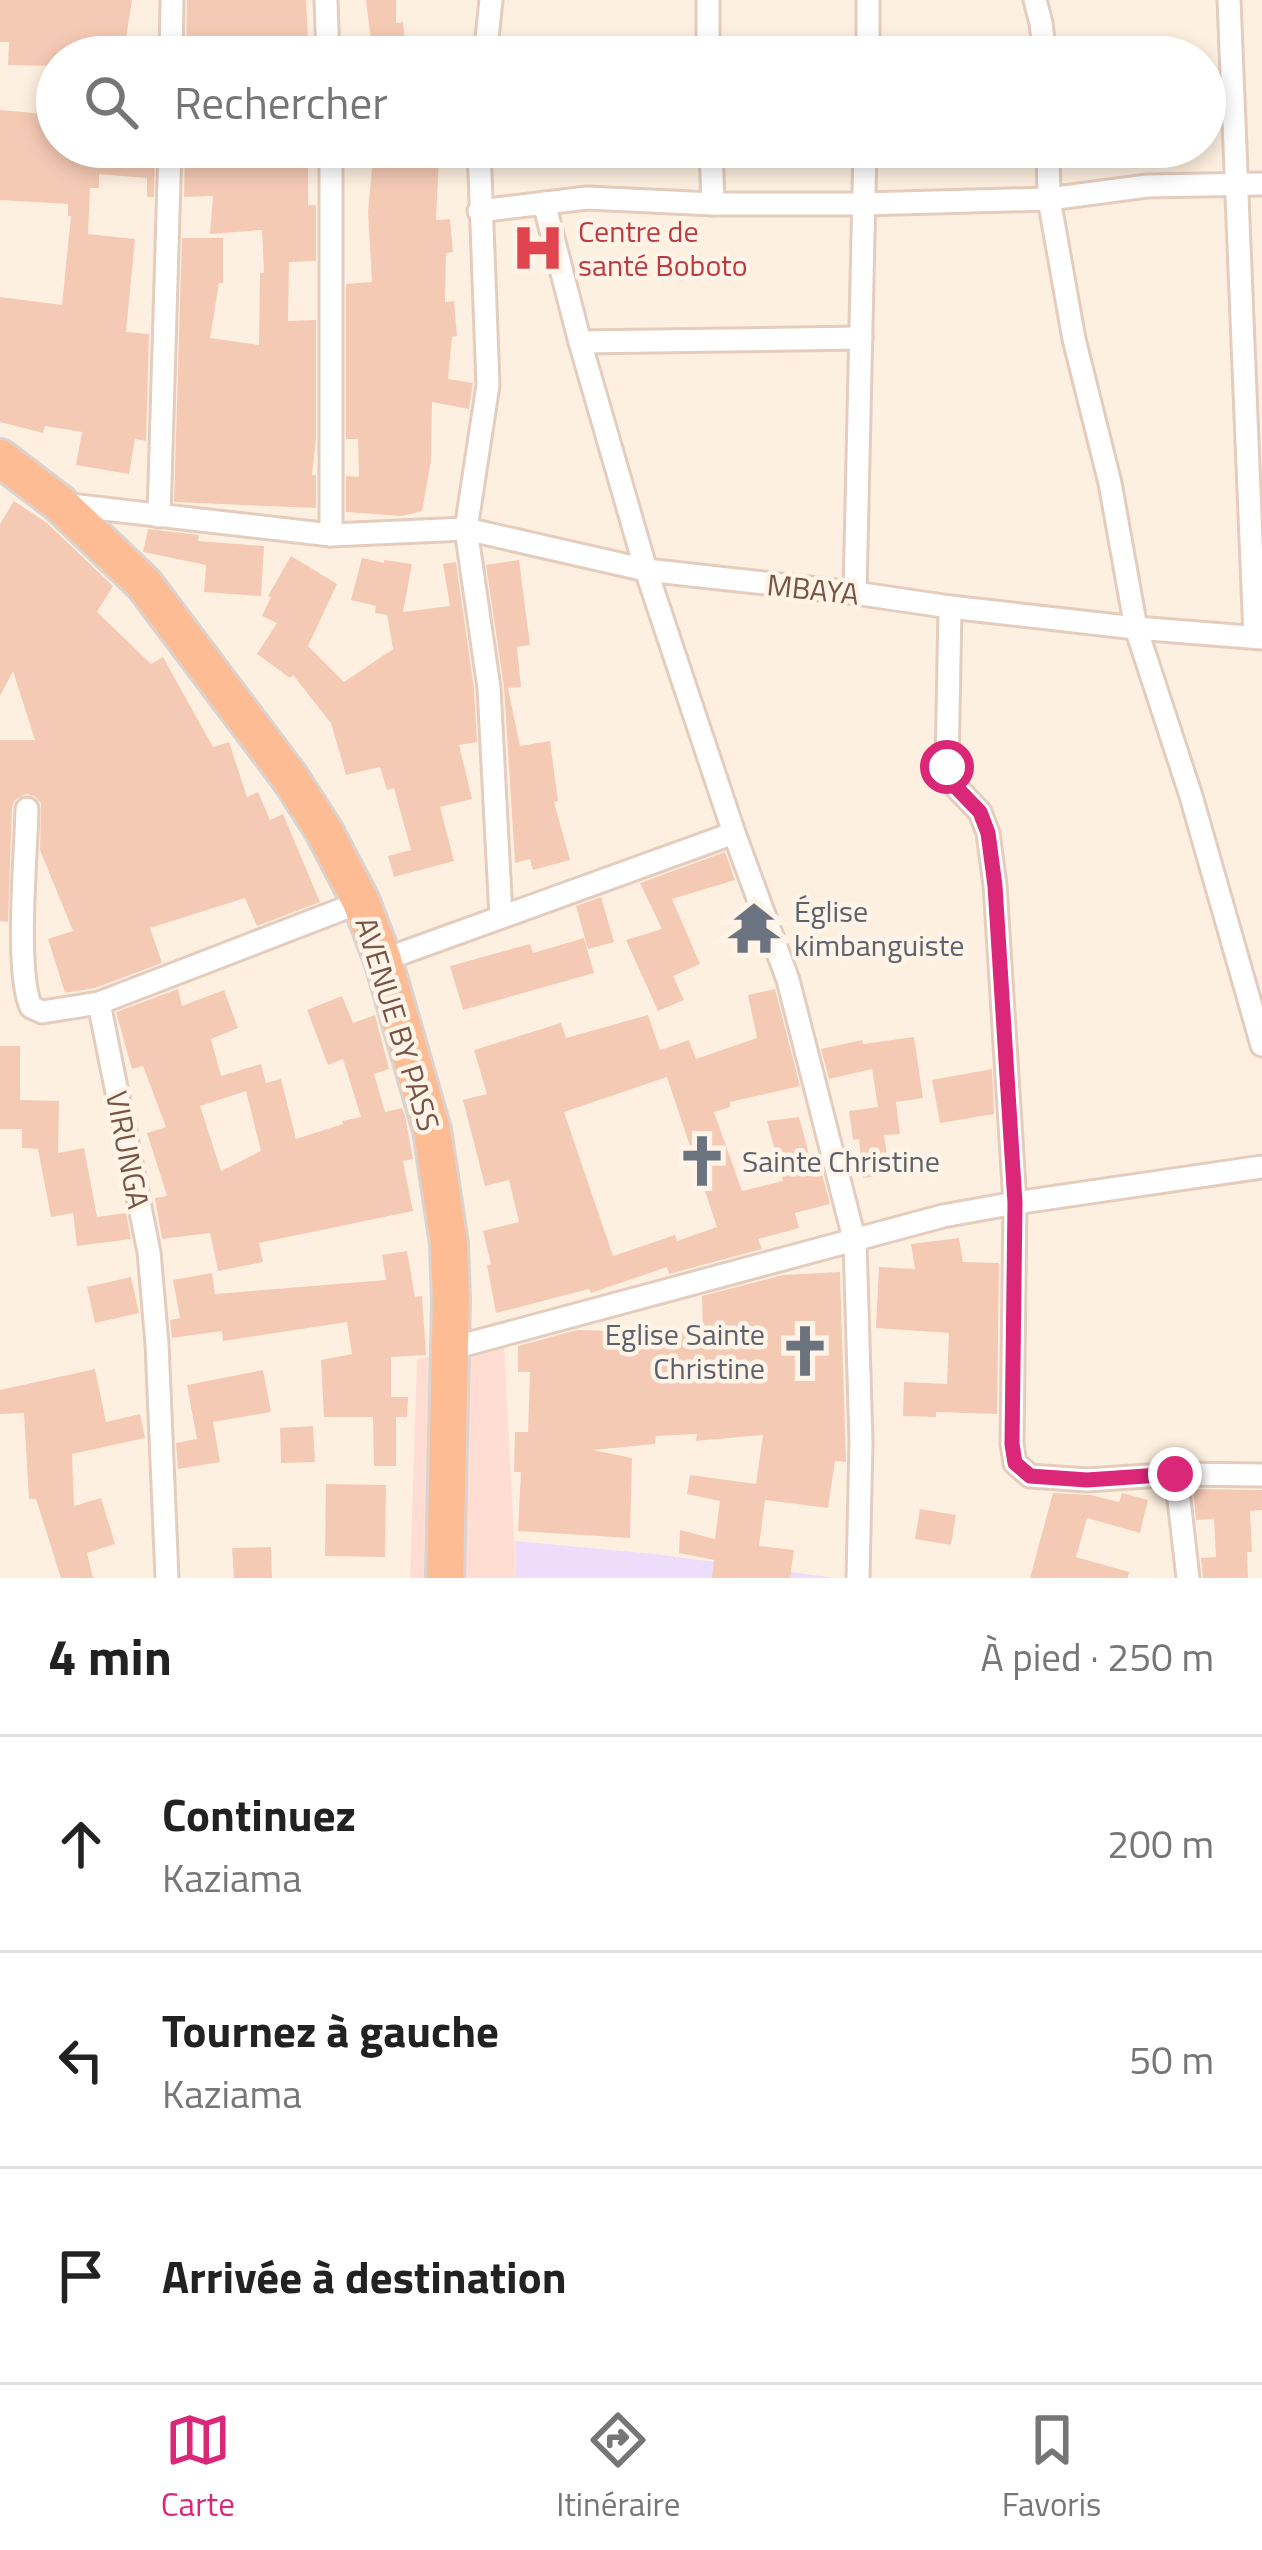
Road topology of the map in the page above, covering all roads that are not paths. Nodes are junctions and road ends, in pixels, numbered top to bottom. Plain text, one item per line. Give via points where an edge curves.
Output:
1 (172, 0) edge
2 (326, 0) edge
3 (491, 0) edge
4 (708, 0) edge
5 (868, 0) edge
6 (1035, 0) edge
7 (1229, 0) edge
8 (171, 36) edge
9 (327, 36) edge
10 (487, 36) edge
11 (708, 36) edge
12 (868, 36) edge
13 (1043, 36) edge
14 (169, 168) edge
15 (331, 168) edge
16 (479, 168) edge
17 (712, 168) edge
18 (864, 168) edge
19 (1048, 168) edge
20 (1236, 184) junction
21 (1262, 184) edge
22 (1049, 199) junction
23 (544, 203) junction
24 (713, 204) junction
25 (863, 204) junction
26 (479, 211) junction
27 (860, 338) junction
28 (580, 342) junction
29 (0, 458) edge
30 (59, 503) junction
31 (159, 516) junction
32 (466, 529) junction
33 (332, 535) junction
34 (646, 570) junction
35 (855, 593) junction
36 (950, 607) junction
37 (1136, 628) junction
38 (1258, 638) edge
39 (27, 809) dead end
40 (734, 833) junction
41 (361, 902) junction
42 (500, 916) junction
43 (383, 960) junction
44 (1255, 994) edge
45 (99, 1003) junction
46 (1262, 1045) edge
47 (1262, 1167) edge
48 (1015, 1203) junction
49 (855, 1242) junction
50 (449, 1349) junction
51 (1175, 1474) junction
52 (1262, 1475) edge
53 (167, 1578) edge
54 (445, 1578) edge
55 (858, 1578) edge
56 (1188, 1578) edge

1 - 8 street
2 - 9 street
3 - 10 street
4 - 11 street
5 - 12 street
6 - 13 street
7 - 20 street
14 - 31 street
15 - 33 street
16 - 26 street
17 - 24 street
18 - 25 street
19 - 22 street
20 - 21 street
20 - 22 street
20 - 38 street
22 - 25 street
22 - 37 street
23 - 24 street
23 - 26 street
23 - 28 street
24 - 25 street
25 - 27 street
26 - 32 street via 488,385
27 - 28 street
27 - 35 street
28 - 34 street
29 - 30 highway, AVENUE BY PASS
30 - 31 street, MBAYA
30 - 41 highway, AVENUE BY PASS via 144,584 290,778
31 - 33 street, MBAYA
32 - 33 street, MBAYA
32 - 34 street, MBAYA
32 - 42 street via 489,688
34 - 35 street, MBAYA
34 - 40 street
35 - 36 street, MBAYA
36 - 37 street, MBAYA
36 - 48 street via 947,767 988,833
37 - 38 street, MBAYA
37 - 44 street
39 - 45 street via 26,995 42,1012
40 - 42 street
40 - 49 street via 788,980
41 - 43 highway, AVENUE BY PASS
41 - 45 street
42 - 43 street
43 - 50 highway, AVENUE BY PASS via 432,1130 449,1244
44 - 46 street
45 - 53 street, VIRUNGA via 148,1252
47 - 48 street
48 - 49 street
48 - 51 street via 1015,1463 1030,1476 1068,1479
49 - 50 street
49 - 55 street
50 - 54 highway, AVENUE BY PASS
51 - 52 street
51 - 56 street

